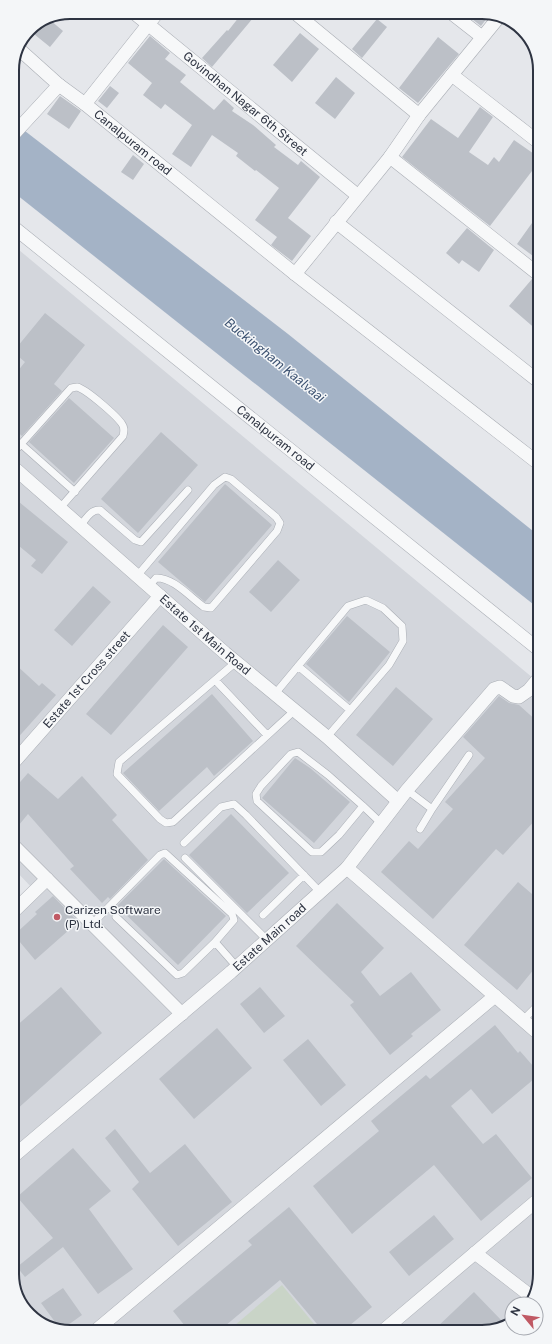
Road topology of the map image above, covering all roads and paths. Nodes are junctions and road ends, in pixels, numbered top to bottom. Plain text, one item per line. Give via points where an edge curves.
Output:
1 (141, 19) edge
2 (152, 19) edge
3 (302, 19) edge
4 (459, 19) edge
5 (495, 21) edge
6 (147, 25) junction
7 (482, 37) junction
8 (23, 52) edge
9 (452, 75) junction
10 (59, 85) junction
11 (85, 104) junction
12 (419, 115) junction
13 (19, 128) edge
14 (533, 138) edge
15 (390, 157) junction
16 (357, 195) junction
17 (336, 222) junction
18 (19, 232) edge
19 (533, 270) edge
20 (295, 274) junction
21 (533, 376) edge
22 (21, 444) junction
23 (19, 446) edge
24 (533, 458) edge
25 (19, 472) edge
26 (188, 490) dead end
27 (75, 492) junction
28 (60, 508) junction
29 (80, 526) junction
30 (136, 576) junction
31 (149, 586) junction
32 (160, 596) junction
33 (533, 645) edge
34 (236, 662) junction
35 (298, 666) junction
36 (216, 680) junction
37 (533, 685) edge
38 (274, 695) junction
39 (350, 710) junction
40 (294, 711) junction
41 (268, 735) junction
42 (326, 736) junction
43 (469, 754) dead end
44 (19, 756) edge
45 (407, 790) junction
46 (398, 801) junction
47 (363, 806) junction
48 (432, 810) junction
49 (382, 824) junction
50 (420, 829) dead end
51 (184, 843) dead end
52 (19, 851) edge
53 (185, 858) dead end
54 (347, 868) junction
55 (304, 875) junction
56 (47, 879) junction
57 (320, 892) junction
58 (19, 907) edge
59 (263, 915) dead end
60 (116, 917) dead end
61 (92, 924) junction
62 (266, 939) junction
63 (215, 942) junction
64 (237, 967) junction
65 (495, 996) junction
66 (533, 1010) edge
67 (182, 1014) junction
68 (523, 1020) junction
69 (533, 1029) edge
70 (19, 1152) edge
71 (533, 1204) edge
72 (475, 1253) junction
73 (529, 1294) edge
74 (102, 1325) edge
75 (390, 1325) edge

1 - 6 street, Govindhan Nagar 6th Street
2 - 6 street
3 - 12 street
4 - 7 street
5 - 7 street
6 - 11 street
6 - 16 street, Govindhan Nagar 6th Street
7 - 9 street
8 - 10 street, Canalpuram road
9 - 12 street
9 - 14 street
10 - 11 street, Canalpuram road
10 - 13 street
11 - 20 street, Canalpuram road
12 - 15 street
15 - 16 street
15 - 19 street
16 - 17 street
17 - 20 street
17 - 21 street
18 - 33 street, Canalpuram road
20 - 24 street, Canalpuram road
22 - 23 lane
22 - 27 lane
22 - 27 lane via 71,388 77,387 102,404 122,424 123,436
25 - 28 street, Estate 1st Main Road
26 - 29 lane via 141,542 135,540 100,510 92,512
27 - 28 lane
28 - 29 street, Estate 1st Main Road
29 - 30 street, Estate 1st Main Road
30 - 31 street, Estate 1st Main Road
30 - 31 lane via 214,485 225,477 231,479 280,523 211,608 204,607 161,577 156,578
31 - 32 street, Estate 1st Main Road
32 - 34 street, Estate 1st Main Road
32 - 44 street, Estate 1st Cross street
34 - 36 lane
34 - 38 street, Estate 1st Main Road
35 - 38 lane
35 - 39 lane
35 - 39 lane via 348,606 366,600 383,608 402,626 403,640 389,665
36 - 41 lane
36 - 41 lane via 118,762 117,774 160,819 166,823 173,822
37 - 45 street, Estate Main road via 519,697 500,687 494,689
38 - 40 street, Estate 1st Main Road
39 - 42 lane
40 - 41 lane
40 - 42 street, Estate 1st Main Road
42 - 46 street, Estate 1st Main Road
43 - 48 lane
45 - 46 street, Estate Main road
45 - 48 lane
46 - 49 street, Estate Main road
47 - 47 lane via 326,848 321,852 312,852 257,801 256,794 279,765 291,754 298,752
47 - 49 lane
48 - 50 lane
49 - 54 street, Estate Main road
51 - 55 lane via 221,807 234,804
52 - 56 street
53 - 62 lane
54 - 57 street, Estate Main road
54 - 65 street
55 - 57 lane
55 - 59 lane
56 - 58 street
56 - 61 street
57 - 62 street, Estate Main road
60 - 63 lane via 177,975 183,973
61 - 63 lane via 160,854 165,854 232,914 234,920
61 - 67 street
62 - 64 street, Estate Main road
63 - 64 lane
64 - 67 street, Estate Main road
65 - 68 street
65 - 74 street
66 - 68 lane
67 - 70 street, Estate Main road
68 - 69 street
71 - 72 street
72 - 73 street
72 - 75 street

